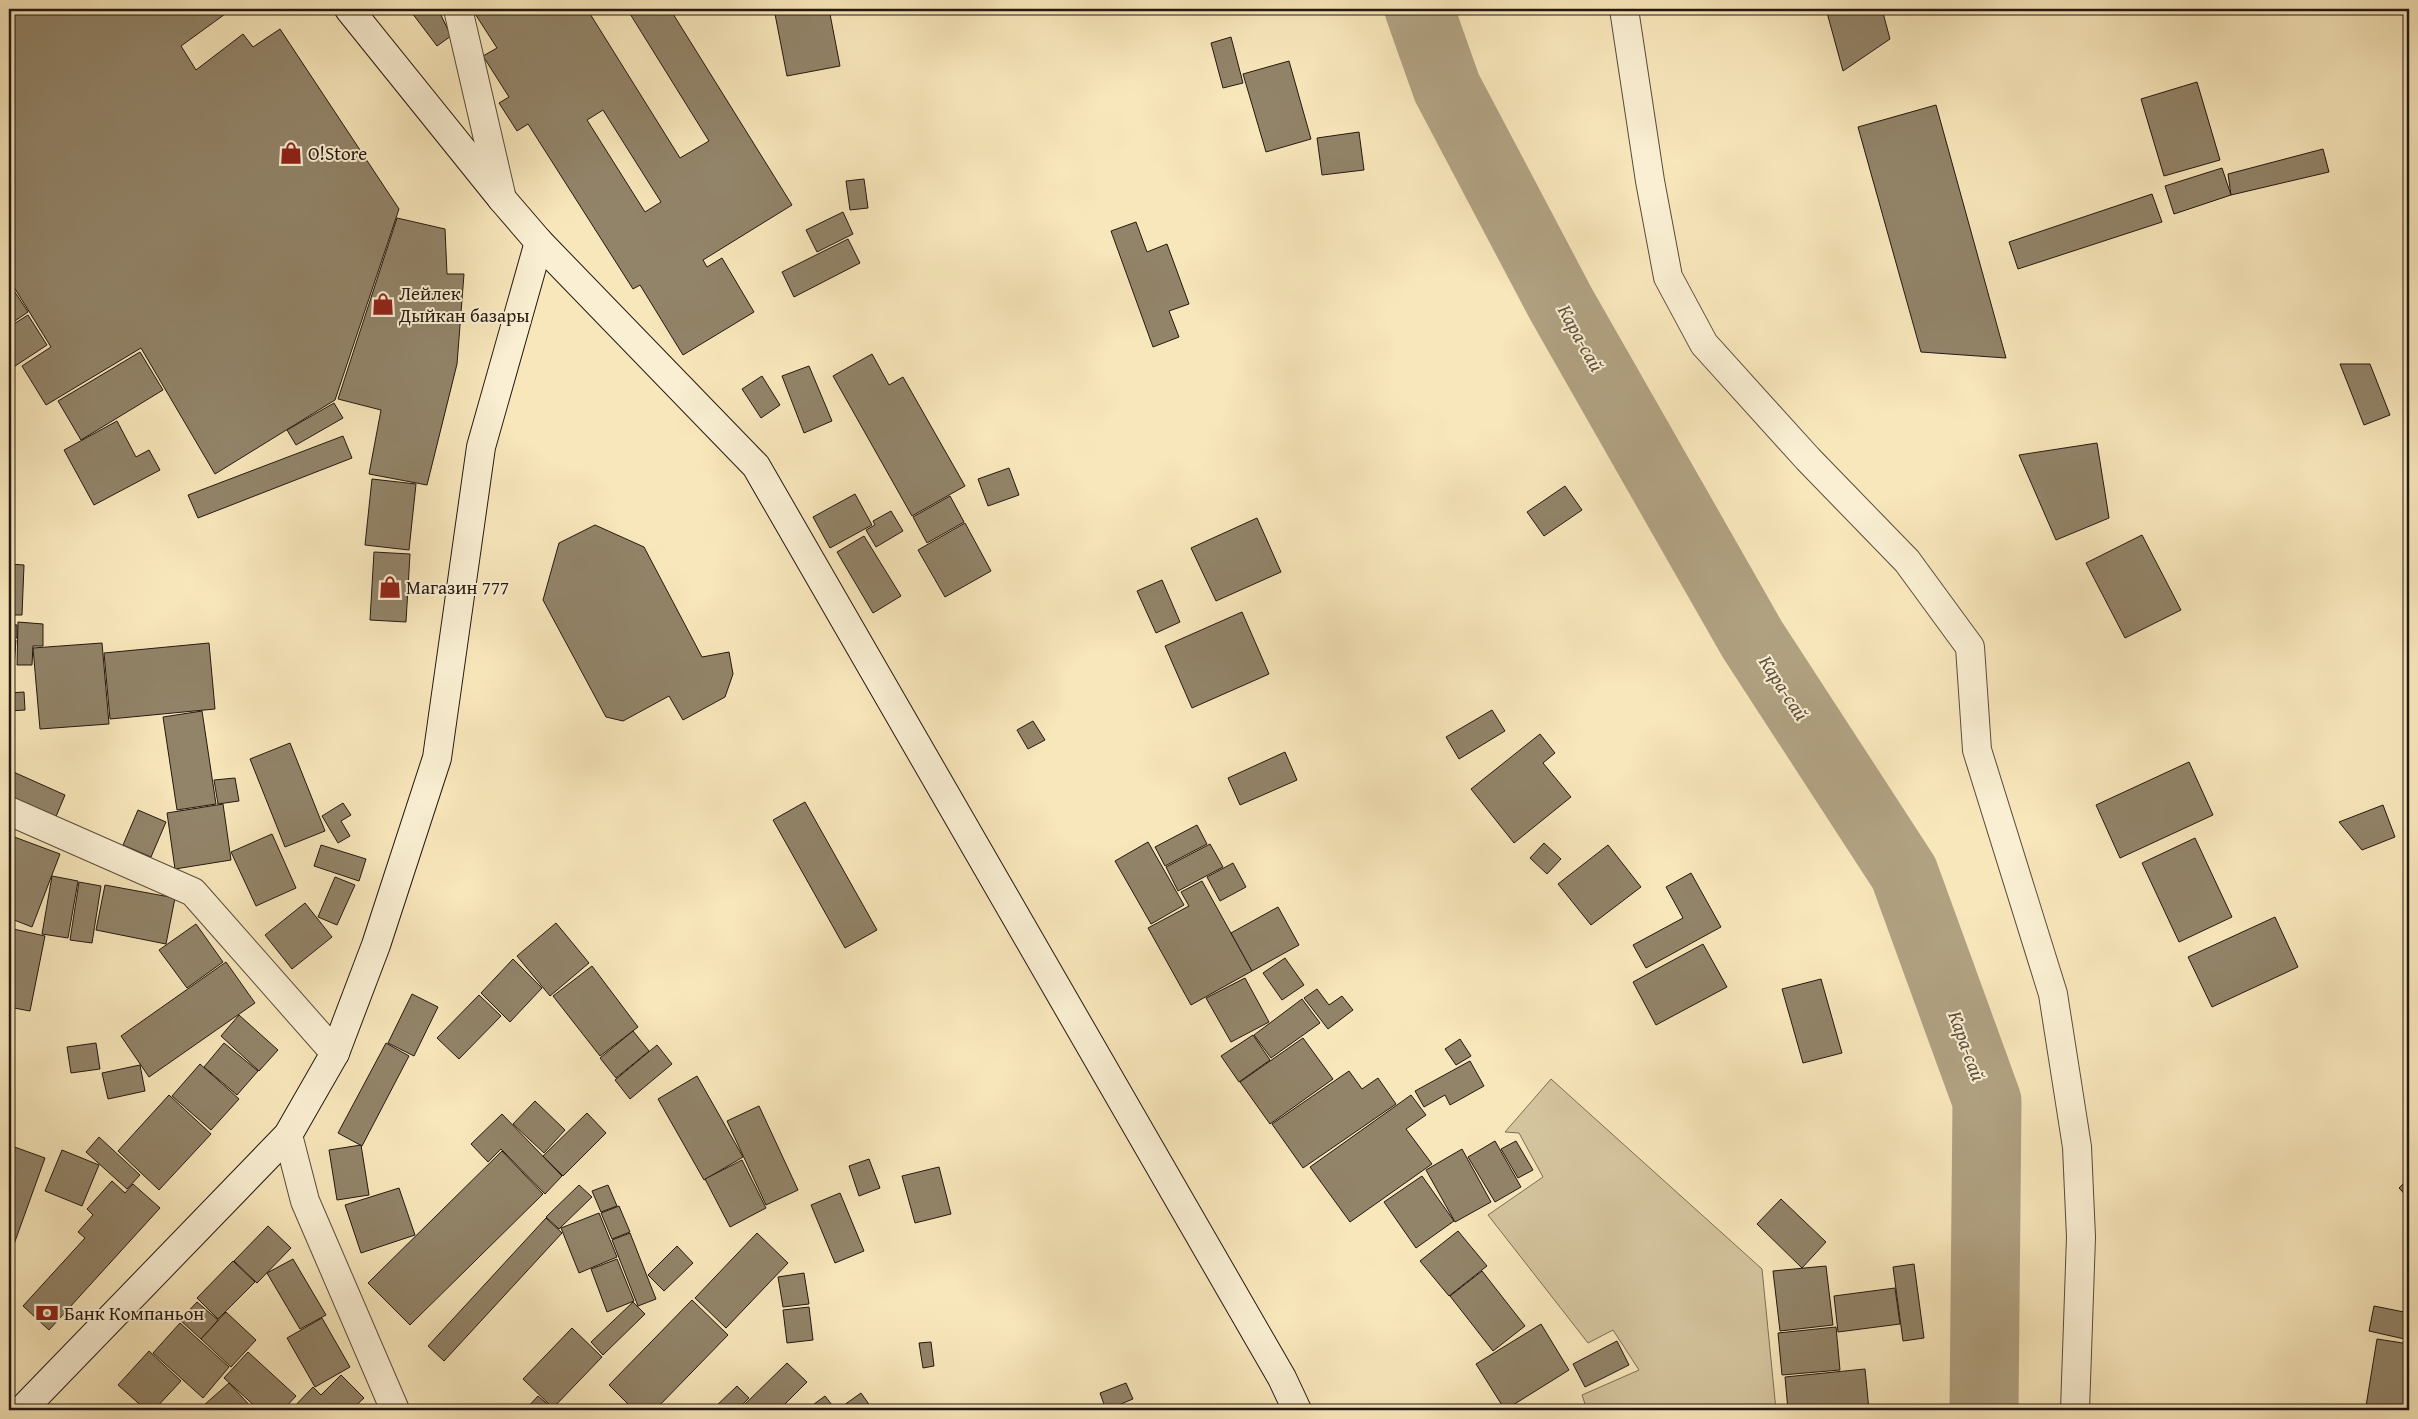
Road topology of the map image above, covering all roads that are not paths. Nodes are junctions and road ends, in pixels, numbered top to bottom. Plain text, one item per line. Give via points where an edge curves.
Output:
1 (349, 9) edge
2 (458, 9) edge
3 (1624, 9) edge
4 (502, 199) junction
5 (539, 242) junction
6 (9, 811) edge
7 (335, 1053) junction
8 (288, 1135) junction
9 (22, 1410) edge
10 (395, 1410) edge
11 (1297, 1410) edge
12 (2075, 1410) edge

1 - 4 street
2 - 4 street
3 - 12 street via 1668,277 1704,344 1808,459 1907,561 1970,647 1977,750 2053,994 2077,1147 2081,1237
4 - 5 street
5 - 7 street via 481,447 438,758 376,945
5 - 11 street via 756,466 1278,1369
6 - 7 street via 193,892
7 - 8 street
8 - 9 street
8 - 10 street via 305,1201

